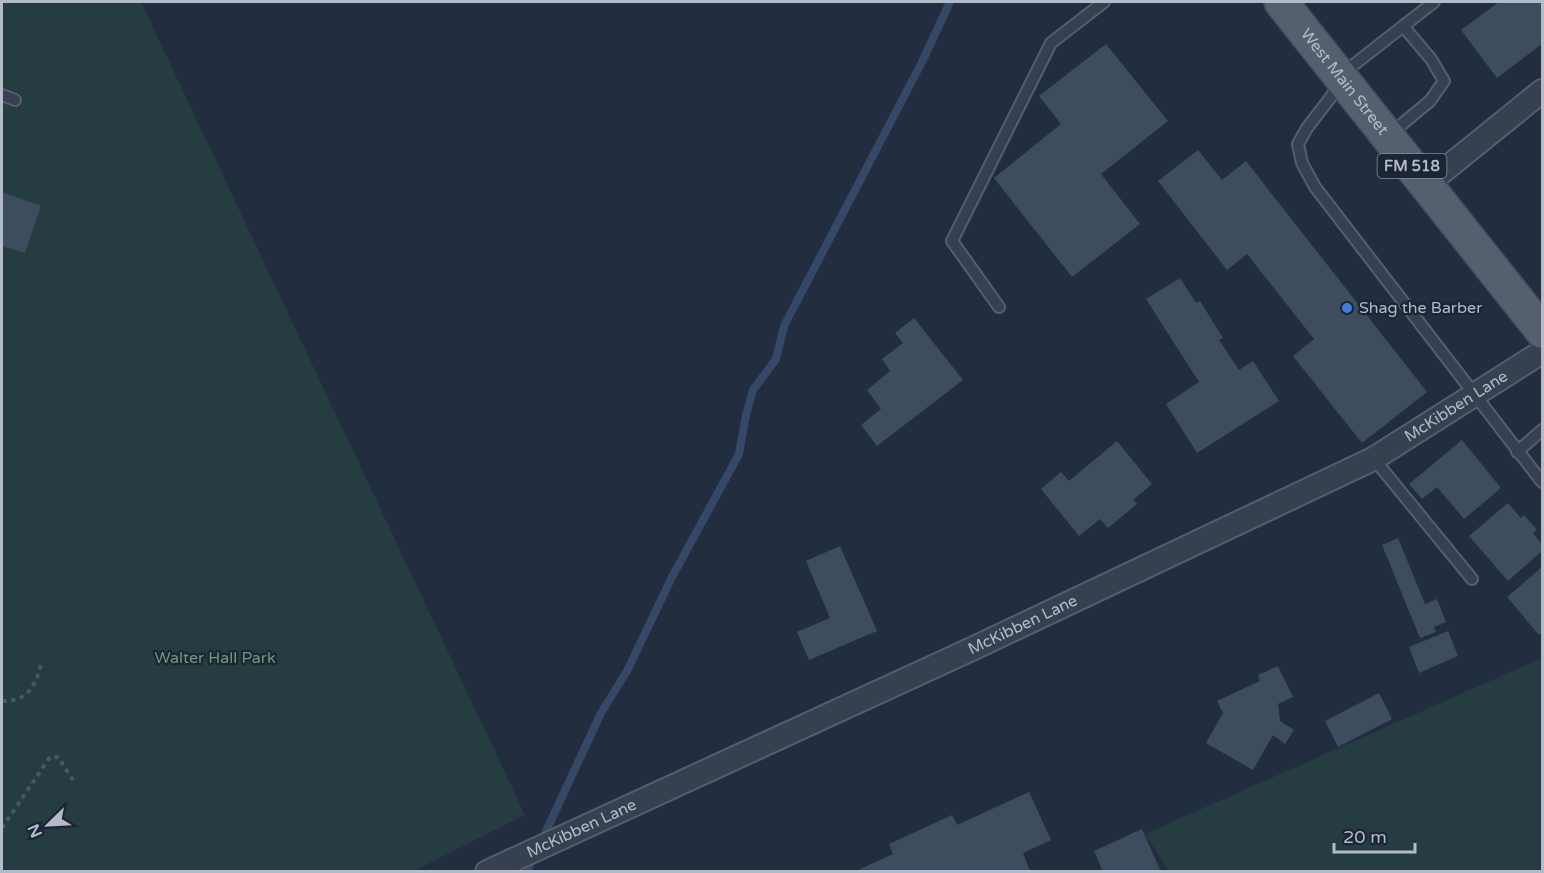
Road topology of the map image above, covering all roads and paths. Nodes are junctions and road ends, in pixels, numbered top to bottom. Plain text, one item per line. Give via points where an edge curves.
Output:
1 (1104, 2) edge
2 (1281, 2) edge
3 (1434, 2) edge
4 (1403, 26) junction
5 (1341, 80) junction
6 (1542, 91) edge
7 (2, 95) edge
8 (15, 100) dead end
9 (1387, 136) junction
10 (1427, 184) junction
11 (999, 308) dead end
12 (1542, 331) edge
13 (1542, 352) edge
14 (1473, 396) junction
15 (1542, 430) edge
16 (1517, 452) junction
17 (1374, 459) junction
18 (1542, 482) edge
19 (1472, 579) dead end
20 (42, 661) dead end
21 (2, 700) edge
22 (75, 783) dead end
23 (2, 828) edge
24 (492, 869) edge

1 - 11 lane via 1051,43 952,241
2 - 5 main road, West Main Street / FM 518
3 - 4 lane
4 - 5 lane
4 - 9 lane via 1444,81 1430,101
5 - 9 main road, West Main Street / FM 518
5 - 14 lane via 1298,144 1302,163 1315,187
6 - 10 street
7 - 8 lane
9 - 10 main road, West Main Street / FM 518
10 - 12 main road, West Main Street / FM 518
13 - 14 street, McKibben Lane
14 - 16 lane
14 - 17 street, McKibben Lane
15 - 16 lane
16 - 18 lane
17 - 19 lane
17 - 24 street, McKibben Lane
20 - 21 path via 36,684 26,696 15,701
22 - 23 path via 58,757 50,757

